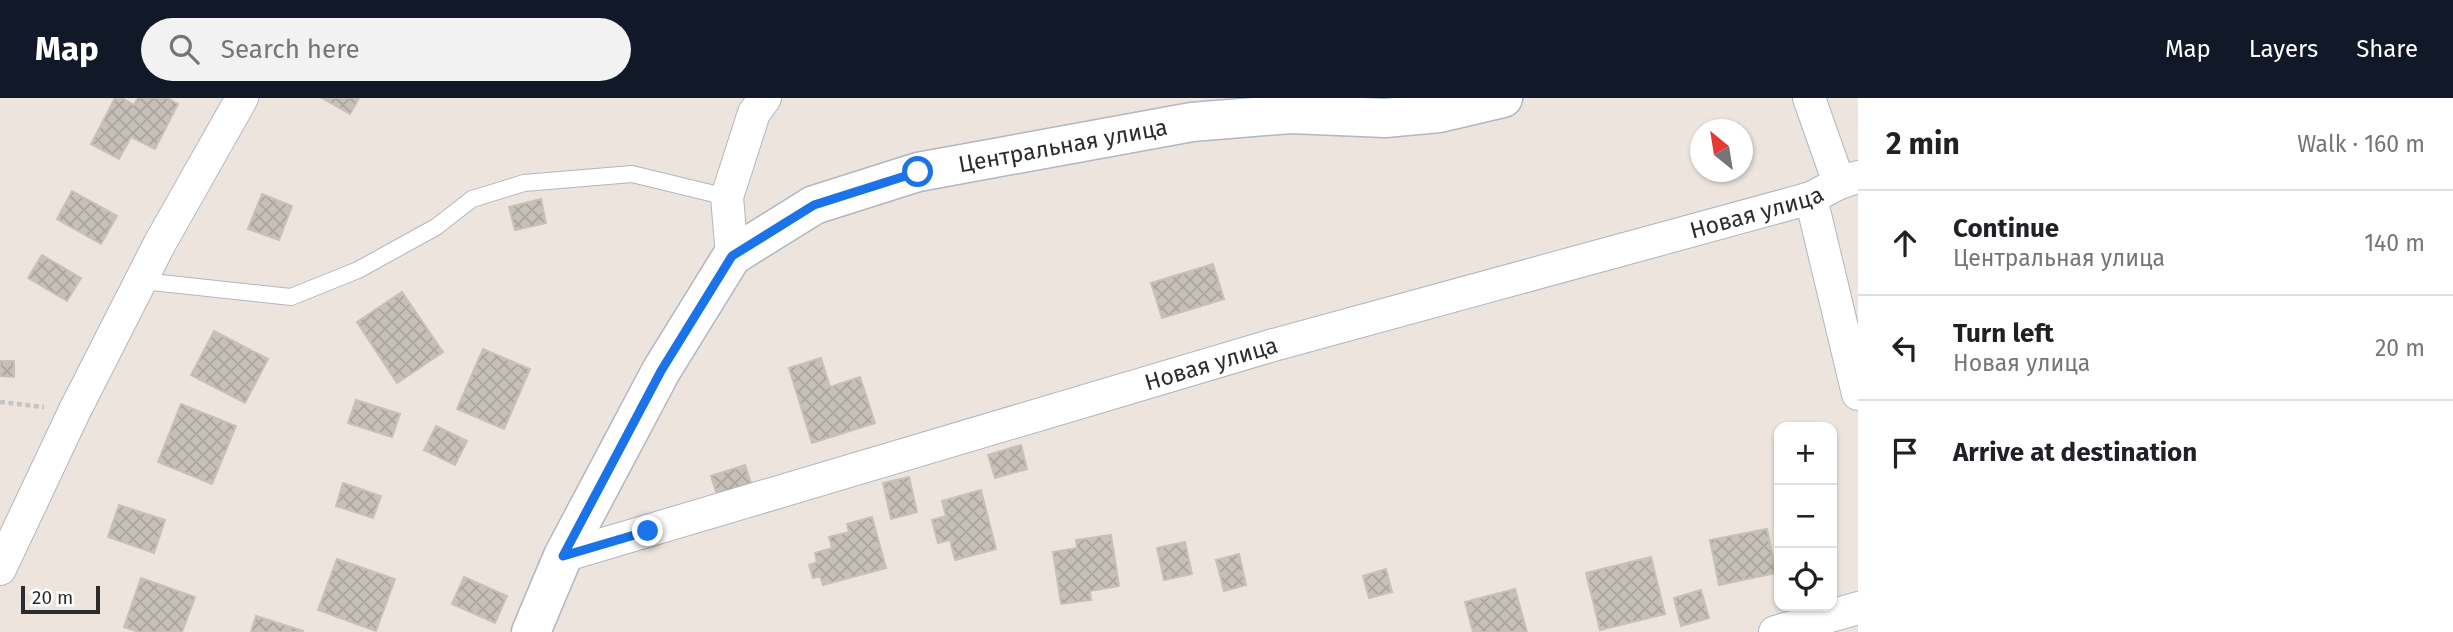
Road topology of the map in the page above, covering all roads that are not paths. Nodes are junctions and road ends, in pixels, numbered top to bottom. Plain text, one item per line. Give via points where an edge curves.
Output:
1 (242, 98) edge
2 (765, 98) edge
3 (1503, 98) edge
4 (1809, 98) edge
5 (1385, 108) edge
6 (1849, 180) edge
7 (727, 197) junction
8 (1811, 198) junction
9 (732, 256) junction
10 (142, 281) junction
11 (1858, 394) edge
12 (563, 556) junction
13 (0, 569) edge
14 (1858, 608) edge
15 (531, 632) edge
16 (1775, 632) edge

1 - 10 street
2 - 7 street via 754,113
3 - 5 street, Центральная улица via 1439,113
4 - 6 street
5 - 9 street, Центральная улица via 1192,122 918,172 814,205
6 - 8 street, Новая улица
7 - 9 street
7 - 10 lane via 632,174 524,183 472,199 436,227 358,270 291,297
8 - 11 street
8 - 12 street, Новая улица via 1270,346
9 - 12 street, Центральная улица via 661,371
10 - 13 street
12 - 15 street, Центральная улица
14 - 16 street

